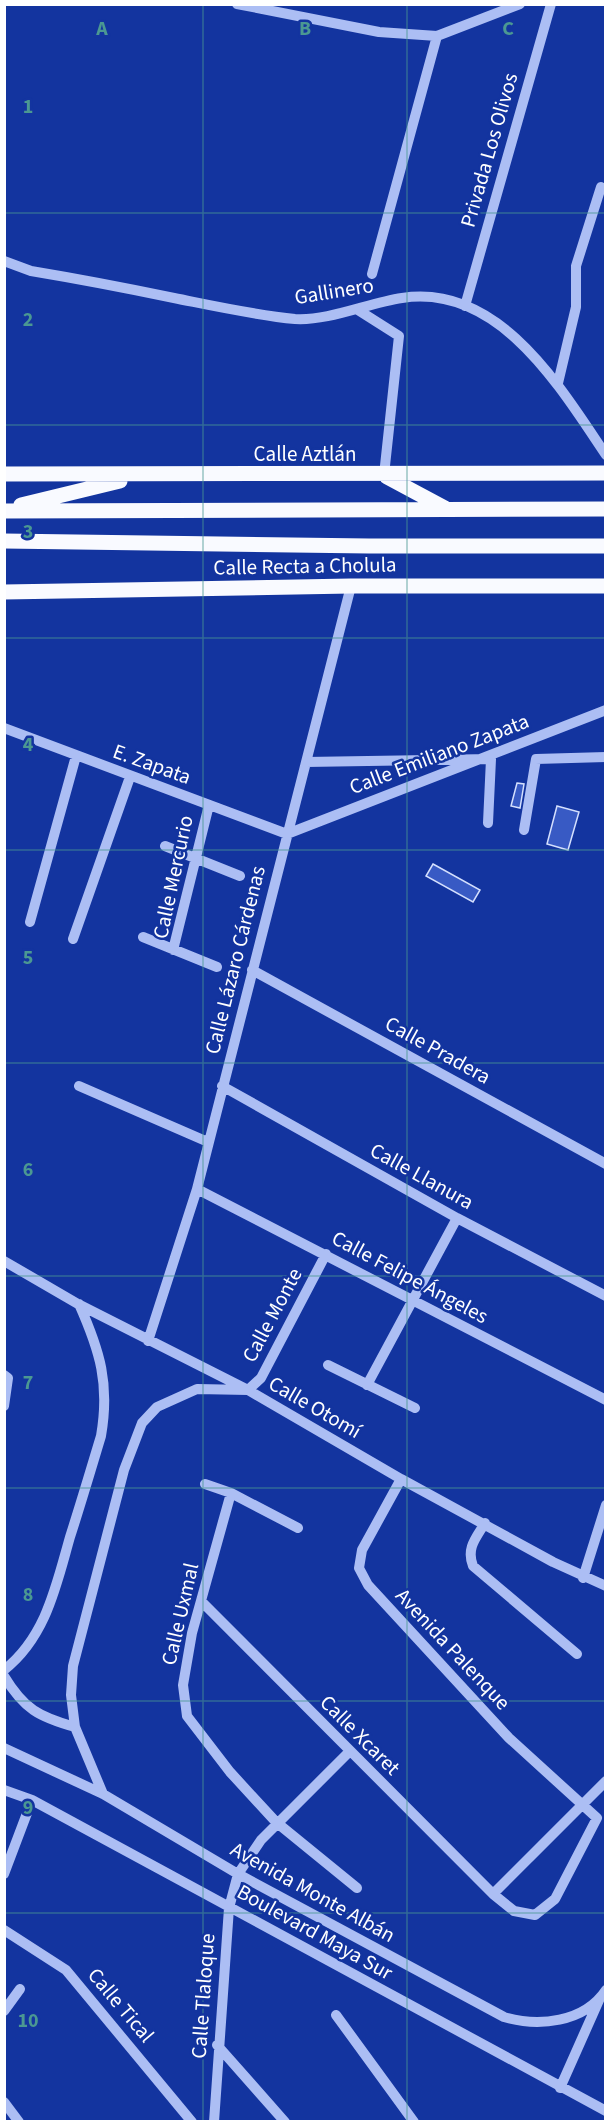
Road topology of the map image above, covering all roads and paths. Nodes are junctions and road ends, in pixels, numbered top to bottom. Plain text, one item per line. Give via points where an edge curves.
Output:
1 (237, 4) edge
2 (520, 4) edge
3 (551, 4) edge
4 (437, 36) junction
5 (601, 187) dead end
6 (4, 261) edge
7 (372, 274) dead end
8 (465, 306) junction
9 (358, 310) junction
10 (558, 383) junction
11 (606, 455) edge
12 (606, 473) edge
13 (4, 474) edge
14 (143, 475) junction
15 (384, 475) junction
16 (447, 509) junction
17 (606, 509) edge
18 (4, 510) edge
19 (4, 541) edge
20 (606, 546) edge
21 (351, 586) junction
22 (606, 586) edge
23 (4, 592) edge
24 (606, 710) edge
25 (4, 728) edge
26 (76, 756) junction
27 (606, 757) edge
28 (486, 759) junction
29 (306, 762) junction
30 (130, 777) junction
31 (209, 806) junction
32 (488, 823) dead end
33 (524, 830) dead end
34 (287, 834) junction
35 (165, 846) dead end
36 (195, 858) junction
37 (240, 876) dead end
38 (30, 922) dead end
39 (143, 937) dead end
40 (73, 939) dead end
41 (173, 950) junction
42 (217, 967) dead end
43 (252, 970) junction
44 (80, 1086) dead end
45 (222, 1086) junction
46 (208, 1142) junction
47 (606, 1164) edge
48 (197, 1189) junction
49 (457, 1218) junction
50 (326, 1254) junction
51 (4, 1261) edge
52 (606, 1296) edge
53 (411, 1299) junction
54 (78, 1304) junction
55 (148, 1341) junction
56 (328, 1365) dead end
57 (6, 1377) edge
58 (367, 1384) junction
59 (248, 1390) junction
60 (606, 1400) edge
61 (4, 1406) edge
62 (415, 1408) dead end
63 (401, 1479) junction
64 (205, 1484) dead end
65 (231, 1493) junction
66 (606, 1505) edge
67 (485, 1523) junction
68 (298, 1528) dead end
69 (583, 1578) junction
70 (606, 1586) edge
71 (201, 1601) junction
72 (577, 1654) dead end
73 (4, 1670) edge
74 (4, 1676) edge
75 (75, 1727) junction
76 (4, 1748) edge
77 (349, 1752) junction
78 (606, 1781) edge
79 (4, 1790) edge
80 (103, 1794) junction
81 (32, 1800) junction
82 (582, 1805) junction
83 (597, 1818) joint
84 (276, 1822) junction
85 (4, 1874) edge
86 (238, 1874) junction
87 (357, 1888) dead end
88 (493, 1894) junction
89 (229, 1908) junction
90 (4, 1930) edge
91 (20, 1989) dead end
92 (603, 1993) edge
93 (4, 2011) edge
94 (336, 2015) dead end
95 (218, 2045) junction
96 (560, 2088) junction
97 (4, 2102) edge
98 (606, 2111) edge
99 (19, 2121) edge
100 (192, 2121) edge
101 (214, 2121) edge
102 (285, 2121) edge
103 (414, 2121) edge

1 - 4 street via 379,32
2 - 4 street
3 - 8 street, Privada Los Olivos
4 - 7 street
5 - 10 street via 576,266 576,307
6 - 9 street, Gallinero via 31,271 297,319
8 - 9 street, Gallinero via 426,297 401,298
8 - 10 street, Gallinero via 514,334
9 - 15 street via 399,336
10 - 11 street, Gallinero
12 - 15 main road, Calle Aztlán
13 - 14 main road, Calle Aztlán
14 - 15 main road, Calle Aztlán
14 - 18 main road
15 - 16 main road
16 - 17 main road
16 - 18 main road
19 - 20 main road, Calle Recta a Cholula
21 - 22 main road, Calle Recta a Cholula
21 - 23 main road, Calle Recta a Cholula
21 - 29 street, Calle Lázaro Cárdenas
24 - 28 street, Calle Emiliano Zapata
25 - 26 street, E. Zapata
26 - 30 street, E. Zapata
26 - 38 street
27 - 33 street via 536,759
28 - 29 street
28 - 32 street
28 - 34 street, Calle Emiliano Zapata
29 - 34 street, Calle Lázaro Cárdenas
30 - 31 street, E. Zapata
30 - 40 street
31 - 34 street, E. Zapata
31 - 36 street, Calle Mercurio
34 - 43 street, Calle Lázaro Cárdenas
35 - 36 street
36 - 37 street
36 - 41 street, Calle Mercurio
39 - 41 street
41 - 42 street, Calle Mercurio
43 - 45 street, Calle Lázaro Cárdenas
43 - 47 street, Calle Pradera
44 - 46 street
45 - 46 street, Calle Lázaro Cárdenas
45 - 49 street, Calle Llanura
46 - 48 street, Calle Lázaro Cárdenas
48 - 50 street, Calle Felipe Ángeles
48 - 55 street, Calle Lázaro Cárdenas
49 - 52 street, Calle Llanura
49 - 53 street
50 - 53 street, Calle Felipe Ángeles
50 - 59 street, Calle Monte via 261,1378
51 - 54 street, Calle Otomí
53 - 58 street
53 - 60 street, Calle Felipe Ángeles
54 - 55 street, Calle Otomí
54 - 73 street via 94,1337 105,1383 100,1436 49,1608 34,1637
55 - 59 street, Calle Otomí
56 - 58 street
57 - 61 street
58 - 62 street
59 - 63 street, Calle Otomí
59 - 75 street via 197,1389 157,1407 142,1423 124,1470 73,1666
63 - 67 street, Calle Otomí
63 - 82 street, Avenida Palenque via 362,1550 359,1568 368,1585 509,1738
64 - 65 street
65 - 68 street
65 - 71 street, Calle Uxmal
66 - 69 street
67 - 69 street, Calle Otomí
67 - 72 street via 469,1555 473,1566
69 - 70 street, Calle Otomí
71 - 77 street, Calle Xcaret
71 - 84 street, Calle Uxmal via 183,1685 187,1716 230,1772
74 - 75 street via 27,1707
75 - 80 street
76 - 80 street, Avenida Monte Albán
77 - 84 street
77 - 88 street, Calle Xcaret
78 - 82 street
79 - 81 street, Boulevard Maya Sur
80 - 86 street, Avenida Monte Albán
81 - 85 street
81 - 89 street, Boulevard Maya Sur
82 - 83 street, Avenida Palenque
82 - 88 street
83 - 88 street, Calle Xcaret via 555,1899 547,1906 534,1915 520,1914
84 - 86 street
84 - 87 street, Calle Uxmal
86 - 89 street, Calle Tlaloque
86 - 92 street, Avenida Monte Albán via 504,2016 523,2022 546,2022 581,2011
89 - 95 street, Calle Tlaloque
89 - 96 street, Boulevard Maya Sur
90 - 100 street, Calle Tical via 66,1970
91 - 93 street
92 - 96 street
94 - 103 street
95 - 101 street, Calle Tlaloque
95 - 102 street
96 - 98 street, Boulevard Maya Sur
97 - 99 street

